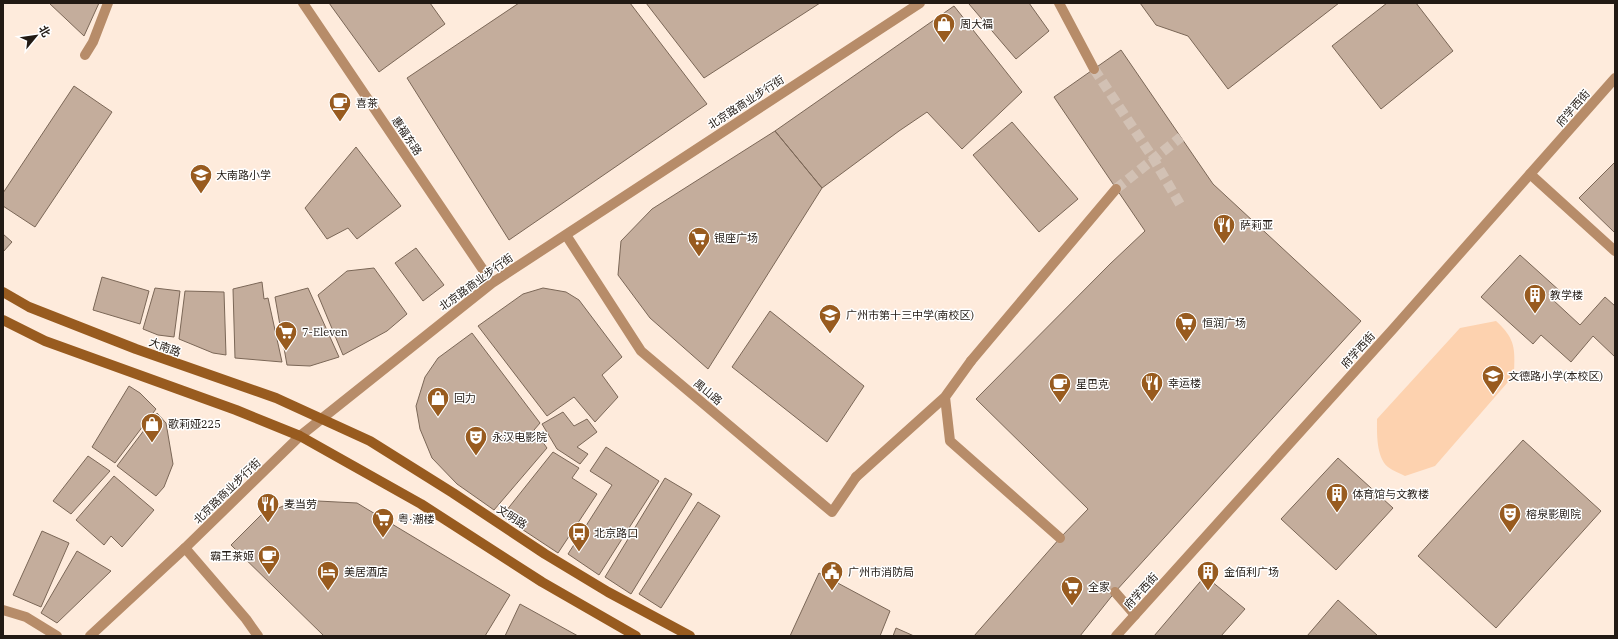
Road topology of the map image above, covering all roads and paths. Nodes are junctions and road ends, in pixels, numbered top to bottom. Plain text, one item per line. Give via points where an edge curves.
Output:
1 (108, 3) edge
2 (303, 3) edge
3 (920, 3) edge
4 (1059, 3) edge
5 (84, 55) dead end
6 (1094, 69) tunnel mouth
7 (1615, 78) edge
8 (1530, 174) junction
9 (1116, 188) tunnel mouth
10 (566, 235) junction
11 (1615, 251) edge
12 (492, 283) junction
13 (3, 292) edge
14 (3, 320) edge
15 (945, 397) junction
16 (322, 418) junction
17 (300, 436) junction
18 (1060, 538) dead end
19 (185, 548) junction
20 (1115, 592) dead end
21 (3, 610) edge
22 (1135, 615) junction
23 (57, 636) edge
24 (90, 636) edge
25 (258, 636) edge
26 (636, 636) edge
27 (690, 636) edge
28 (1116, 636) edge

1 - 5 street via 93,42
2 - 12 street, 惠福东路
3 - 10 street, 北京路商业步行街
4 - 6 street
7 - 8 street, 府学西街
8 - 11 street
8 - 22 street, 府学西街
9 - 15 street, 禺山路 via 971,361
10 - 12 street, 北京路商业步行街
10 - 15 street, 禺山路 via 641,351 832,512 856,477
12 - 16 street, 北京路商业步行街
13 - 16 main road, 大南路 via 86,329 276,398
14 - 17 main road via 45,341 236,410
15 - 18 street via 950,441
16 - 17 street, 北京路商业步行街
16 - 27 main road, 文明路 via 370,441 545,554
17 - 19 street, 北京路商业步行街
17 - 26 main road via 421,504 542,582
19 - 24 street, 北京路商业步行街
19 - 25 street
20 - 22 street
21 - 23 street via 26,617
22 - 28 street, 府学西街

